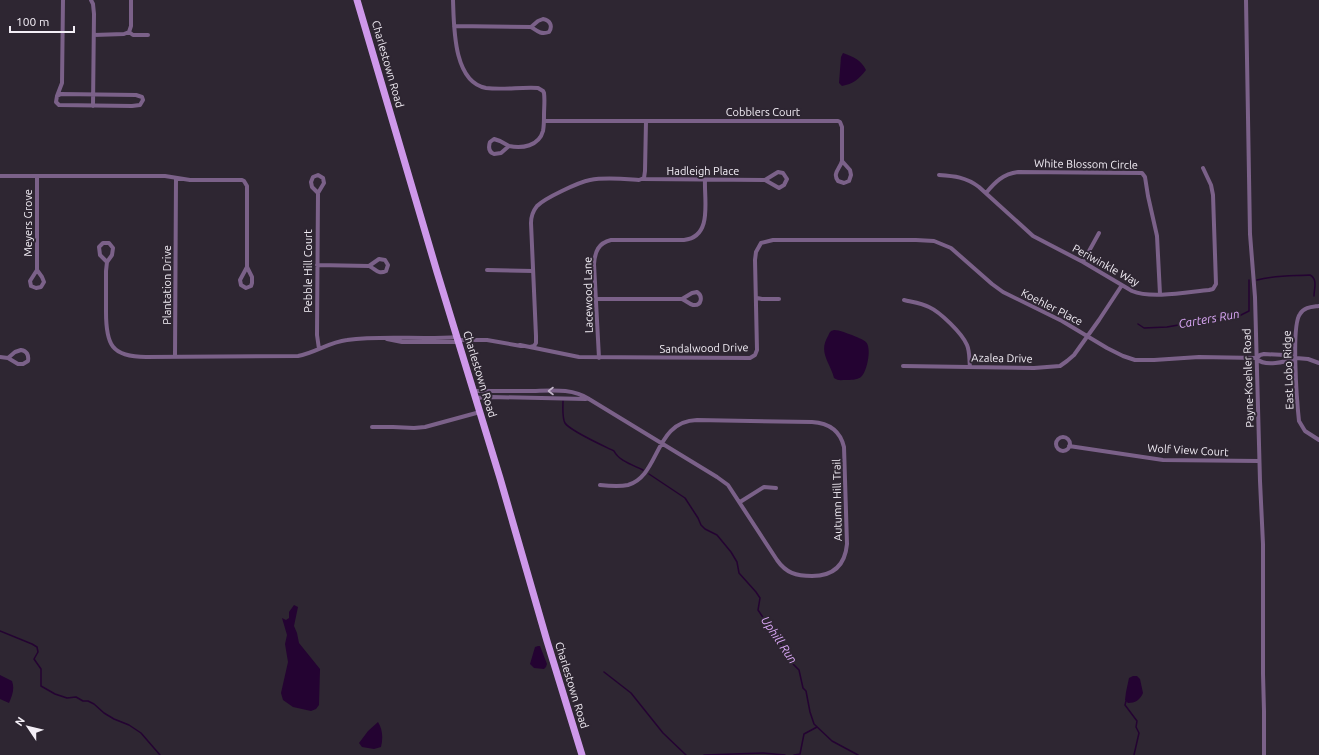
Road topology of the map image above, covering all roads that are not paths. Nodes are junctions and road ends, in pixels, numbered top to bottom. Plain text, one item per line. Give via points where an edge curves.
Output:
1 (63, 0) edge
2 (91, 0) edge
3 (131, 0) edge
4 (357, 0) edge
5 (453, 0) edge
6 (1246, 0) edge
7 (454, 26) junction
8 (531, 27) junction
9 (129, 32) junction
10 (94, 34) junction
11 (148, 35) dead end
12 (93, 95) junction
13 (57, 96) junction
14 (93, 106) junction
15 (544, 121) junction
16 (646, 121) junction
17 (509, 146) junction
18 (842, 161) junction
19 (1203, 168) dead end
20 (939, 175) dead end
21 (0, 176) edge
22 (37, 176) junction
23 (176, 178) junction
24 (642, 179) junction
25 (705, 180) junction
26 (765, 180) junction
27 (318, 193) dead end
28 (986, 193) junction
29 (1099, 233) dead end
30 (852, 241) joint
31 (107, 262) junction
32 (1083, 262) junction
33 (317, 265) junction
34 (369, 266) dead end
35 (247, 267) junction
36 (37, 270) dead end
37 (487, 270) dead end
38 (533, 271) junction
39 (1122, 285) junction
40 (1160, 294) junction
41 (757, 298) junction
42 (596, 299) junction
43 (682, 299) junction
44 (779, 299) dead end
45 (904, 300) dead end
46 (1319, 306) edge
47 (1087, 336) junction
48 (458, 340) junction
49 (520, 346) junction
50 (319, 349) junction
51 (0, 357) edge
52 (175, 357) junction
53 (8, 358) junction
54 (599, 358) junction
55 (1257, 358) junction
56 (1296, 358) junction
57 (1319, 363) edge
58 (903, 366) dead end
59 (970, 366) junction
60 (475, 394) junction
61 (589, 399) junction
62 (481, 412) junction
63 (372, 427) dead end
64 (1319, 440) edge
65 (662, 444) junction
66 (1069, 446) dead end
67 (1260, 461) junction
68 (600, 485) dead end
69 (776, 488) dead end
70 (740, 502) junction
71 (582, 755) edge
72 (1264, 755) edge

1 - 13 street via 62,82
2 - 10 street via 94,9
3 - 9 street
4 - 48 main road, Charlestown Road
5 - 7 street
6 - 55 street, Payne-Koehler Road via 1250,234
7 - 8 street
7 - 15 street via 460,60 469,79 487,88 541,89 544,96
8 - 8 street via 544,33 549,32 551,25 543,18
9 - 10 street
9 - 11 street via 132,35
10 - 12 street
12 - 13 street
12 - 14 street
12 - 14 street via 136,95 142,97 142,100 137,106
13 - 14 street via 56,102 59,105
15 - 16 street
15 - 17 street via 542,133 535,142 528,146
16 - 18 street, Cobblers Court via 838,121 842,127
16 - 24 street via 645,175
17 - 17 street via 494,139 489,147 496,155
18 - 18 street, Cobblers Court via 836,176 838,181 844,183 849,181 851,175
19 - 40 street, Periwinkle Way via 1213,195 1216,284 1209,290
20 - 28 street, Periwinkle Way via 965,178
21 - 22 street
22 - 23 street
22 - 36 street, Meyers Grove
23 - 35 street via 244,181 247,186
23 - 52 street, Plantation Drive
24 - 25 street, Hadleigh Place
24 - 38 street, Hadleigh Place via 588,180 539,205 532,214 531,223
25 - 26 street, Hadleigh Place
25 - 42 street, Lacewood Lane via 704,224 696,237 684,240 611,240 599,247 595,259
26 - 26 street, Hadleigh Place via 779,188 787,180 783,173 778,172
27 - 33 street, Pebble Hill Court
28 - 32 street, Periwinkle Way via 1028,232
28 - 40 street, White Blossom Circle via 1000,178 1018,172 1142,173 1158,236
29 - 32 street
30 - 41 street, Sandalwood Drive via 773,240 762,243 756,252
30 - 47 street, Koehler Place via 928,241 946,245 1003,292
31 - 31 street via 113,248 106,243 101,245 99,250
31 - 52 street via 106,326 111,343 119,352 129,356
32 - 39 street, Periwinkle Way
33 - 34 street
33 - 50 street, Pebble Hill Court
35 - 35 street via 240,280 241,285 246,288 251,286 253,280
37 - 38 street
38 - 49 street, Hadleigh Place via 536,343 532,347
39 - 40 street, Periwinkle Way via 1137,293
39 - 47 street, Azalea Drive
41 - 44 street
41 - 54 street, Sandalwood Drive via 757,353 753,357
42 - 43 street
42 - 54 street, Lacewood Lane
43 - 43 street via 695,305 702,298 699,293 694,292
45 - 59 street via 931,308 956,330 967,344
46 - 56 street, East Lobo Ridge via 1305,309 1298,317 1295,329
47 - 55 street, Koehler Place via 1117,354 1135,360
47 - 59 street, Azalea Drive via 1071,358 1060,366
48 - 49 street, Sandalwood Drive via 487,340
48 - 50 street via 361,338 344,340
48 - 60 main road, Charlestown Road
49 - 54 street, Sandalwood Drive via 574,357
50 - 52 street via 298,356
51 - 53 street
53 - 53 street via 20,364 26,363 28,358 26,352 21,350
55 - 56 street via 1264,354
55 - 56 street via 1263,363 1284,362
55 - 67 street, Payne-Koehler Road
56 - 57 street
56 - 64 street, East Lobo Ridge via 1299,421 1305,431
58 - 59 street, Azalea Drive
60 - 61 street, Autumn Hill Trail via 491,397
61 -> 60 street, Autumn Hill Trail via 576,393 560,391
60 - 62 main road, Charlestown Road
61 - 65 street, Autumn Hill Trail
62 - 63 street via 425,427
62 - 71 main road, Charlestown Road
65 - 68 street via 638,480 623,486
65 - 70 street, Autumn Hill Trail via 722,481
65 - 70 street, Autumn Hill Trail via 677,426 691,420 818,422 833,429 841,437 845,460 847,544 843,560 833,571 824,575 804,576 784,569
66 - 67 street, Wolf View Court via 1163,460
67 - 72 street, Payne-Koehler Road
69 - 70 street via 764,487

